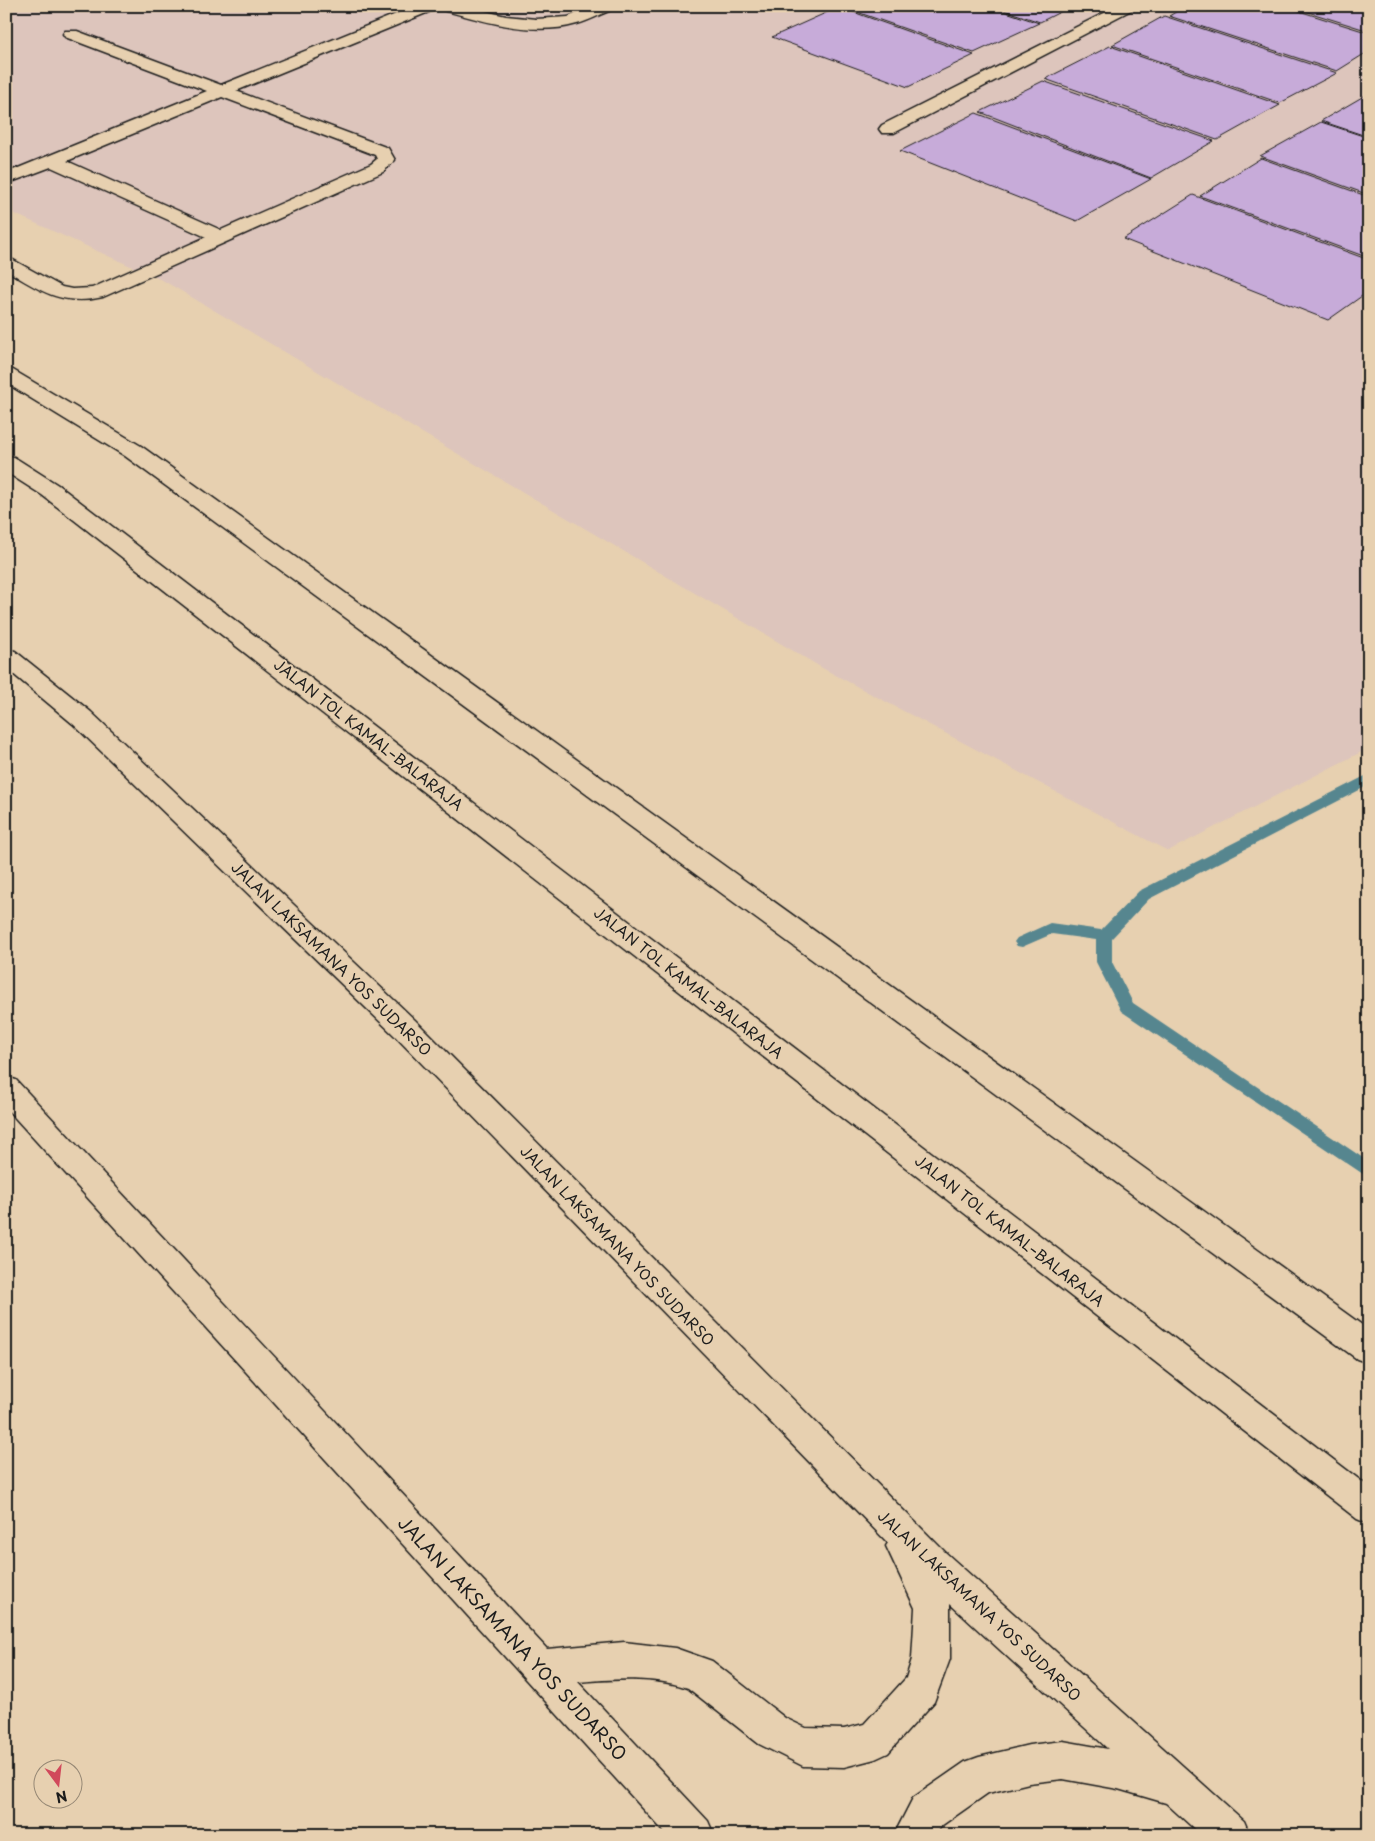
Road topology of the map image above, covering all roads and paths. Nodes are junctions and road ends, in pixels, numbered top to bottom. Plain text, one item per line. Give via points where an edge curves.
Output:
1 (430, 6) edge
2 (445, 6) edge
3 (607, 6) edge
4 (1131, 6) edge
5 (71, 34) dead end
6 (222, 91) junction
7 (888, 129) dead end
8 (53, 161) junction
9 (6, 179) edge
10 (221, 237) junction
11 (6, 262) edge
12 (6, 374) edge
13 (6, 462) edge
14 (6, 656) edge
15 (6, 1088) edge
16 (1369, 1349) edge
17 (1369, 1508) edge
18 (896, 1528) junction
19 (540, 1667) junction
20 (1177, 1787) junction
21 (694, 1835) edge
22 (914, 1835) edge
23 (1230, 1835) edge

1 - 6 main road
2 - 3 main road via 506,22 536,24 569,22
4 - 7 main road
5 - 6 main road
6 - 8 main road
6 - 10 main road via 382,152 386,160 377,168
8 - 9 main road
8 - 10 main road
10 - 11 main road via 96,293 72,295 55,291
12 - 16 main road via 133,451
13 - 17 main road, JALAN TOL KAMAL–BALARAJA via 50,490 352,721
14 - 18 main road, JALAN LAKSAMANA YOS SUDARSO via 82,718 398,1021
15 - 19 main road, JALAN LAKSAMANA YOS SUDARSO
18 - 19 main road via 933,1607 930,1659 921,1689 875,1740 844,1748 803,1747 772,1731 699,1674 675,1666 624,1660
18 - 20 main road, JALAN LAKSAMANA YOS SUDARSO
19 - 21 main road, JALAN LAKSAMANA YOS SUDARSO
20 - 22 main road via 1118,1770 1064,1760 1029,1764 979,1776 927,1812
20 - 23 main road, JALAN LAKSAMANA YOS SUDARSO

